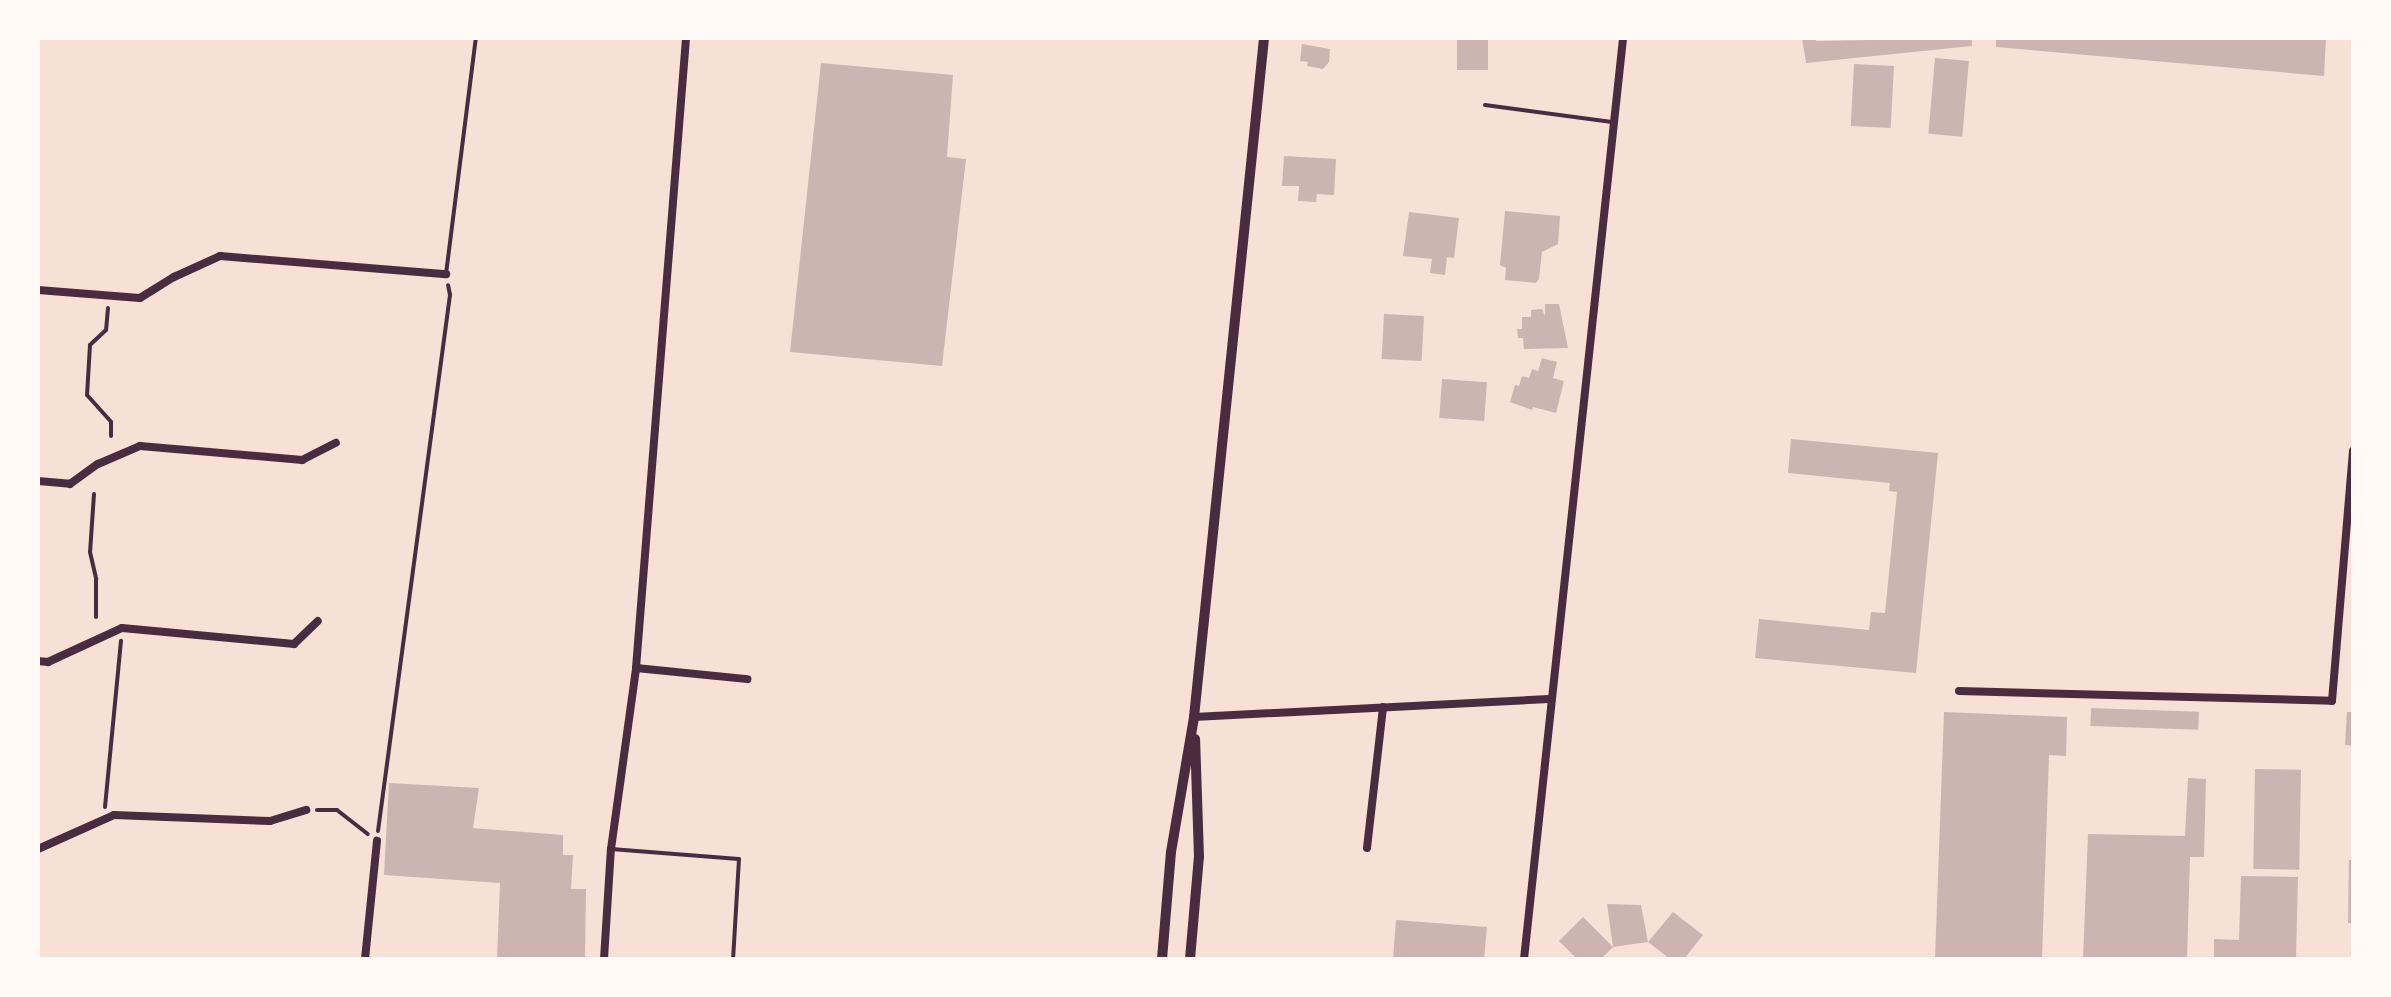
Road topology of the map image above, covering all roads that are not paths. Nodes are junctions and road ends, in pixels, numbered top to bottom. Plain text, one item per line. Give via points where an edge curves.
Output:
1 (476, 38) edge
2 (686, 38) edge
3 (1264, 38) edge
4 (1623, 38) edge
5 (1485, 105) dead end
6 (1614, 122) junction
7 (446, 274) joint
8 (38, 290) edge
9 (336, 443) dead end
10 (2353, 451) edge
11 (38, 481) edge
12 (318, 621) dead end
13 (38, 661) edge
14 (636, 668) junction
15 (747, 679) dead end
16 (1959, 691) dead end
17 (1549, 699) junction
18 (1383, 707) junction
19 (1194, 717) junction
20 (306, 810) road end
21 (377, 841) road end
22 (1367, 848) dead end
23 (38, 849) edge
24 (611, 849) junction
25 (365, 959) edge
26 (604, 959) edge
27 (733, 959) edge
28 (1162, 959) edge
29 (1190, 959) edge
30 (1524, 959) edge

1 - 7 lane
2 - 14 street
3 - 19 street
4 - 6 street
5 - 6 lane
6 - 17 street
7 - 8 street via 220,256 140,298
9 - 11 street via 302,460 140,446 98,464 70,484
10 - 16 street via 2332,701
12 - 13 street via 294,644 122,628 48,662
14 - 15 street
14 - 24 street
17 - 18 street
17 - 30 street
18 - 19 street
18 - 22 street
19 - 28 street via 1171,852
19 - 29 street via 1199,857
20 - 23 street via 270,821 114,815
21 - 25 street
24 - 26 street
24 - 27 lane via 739,859

